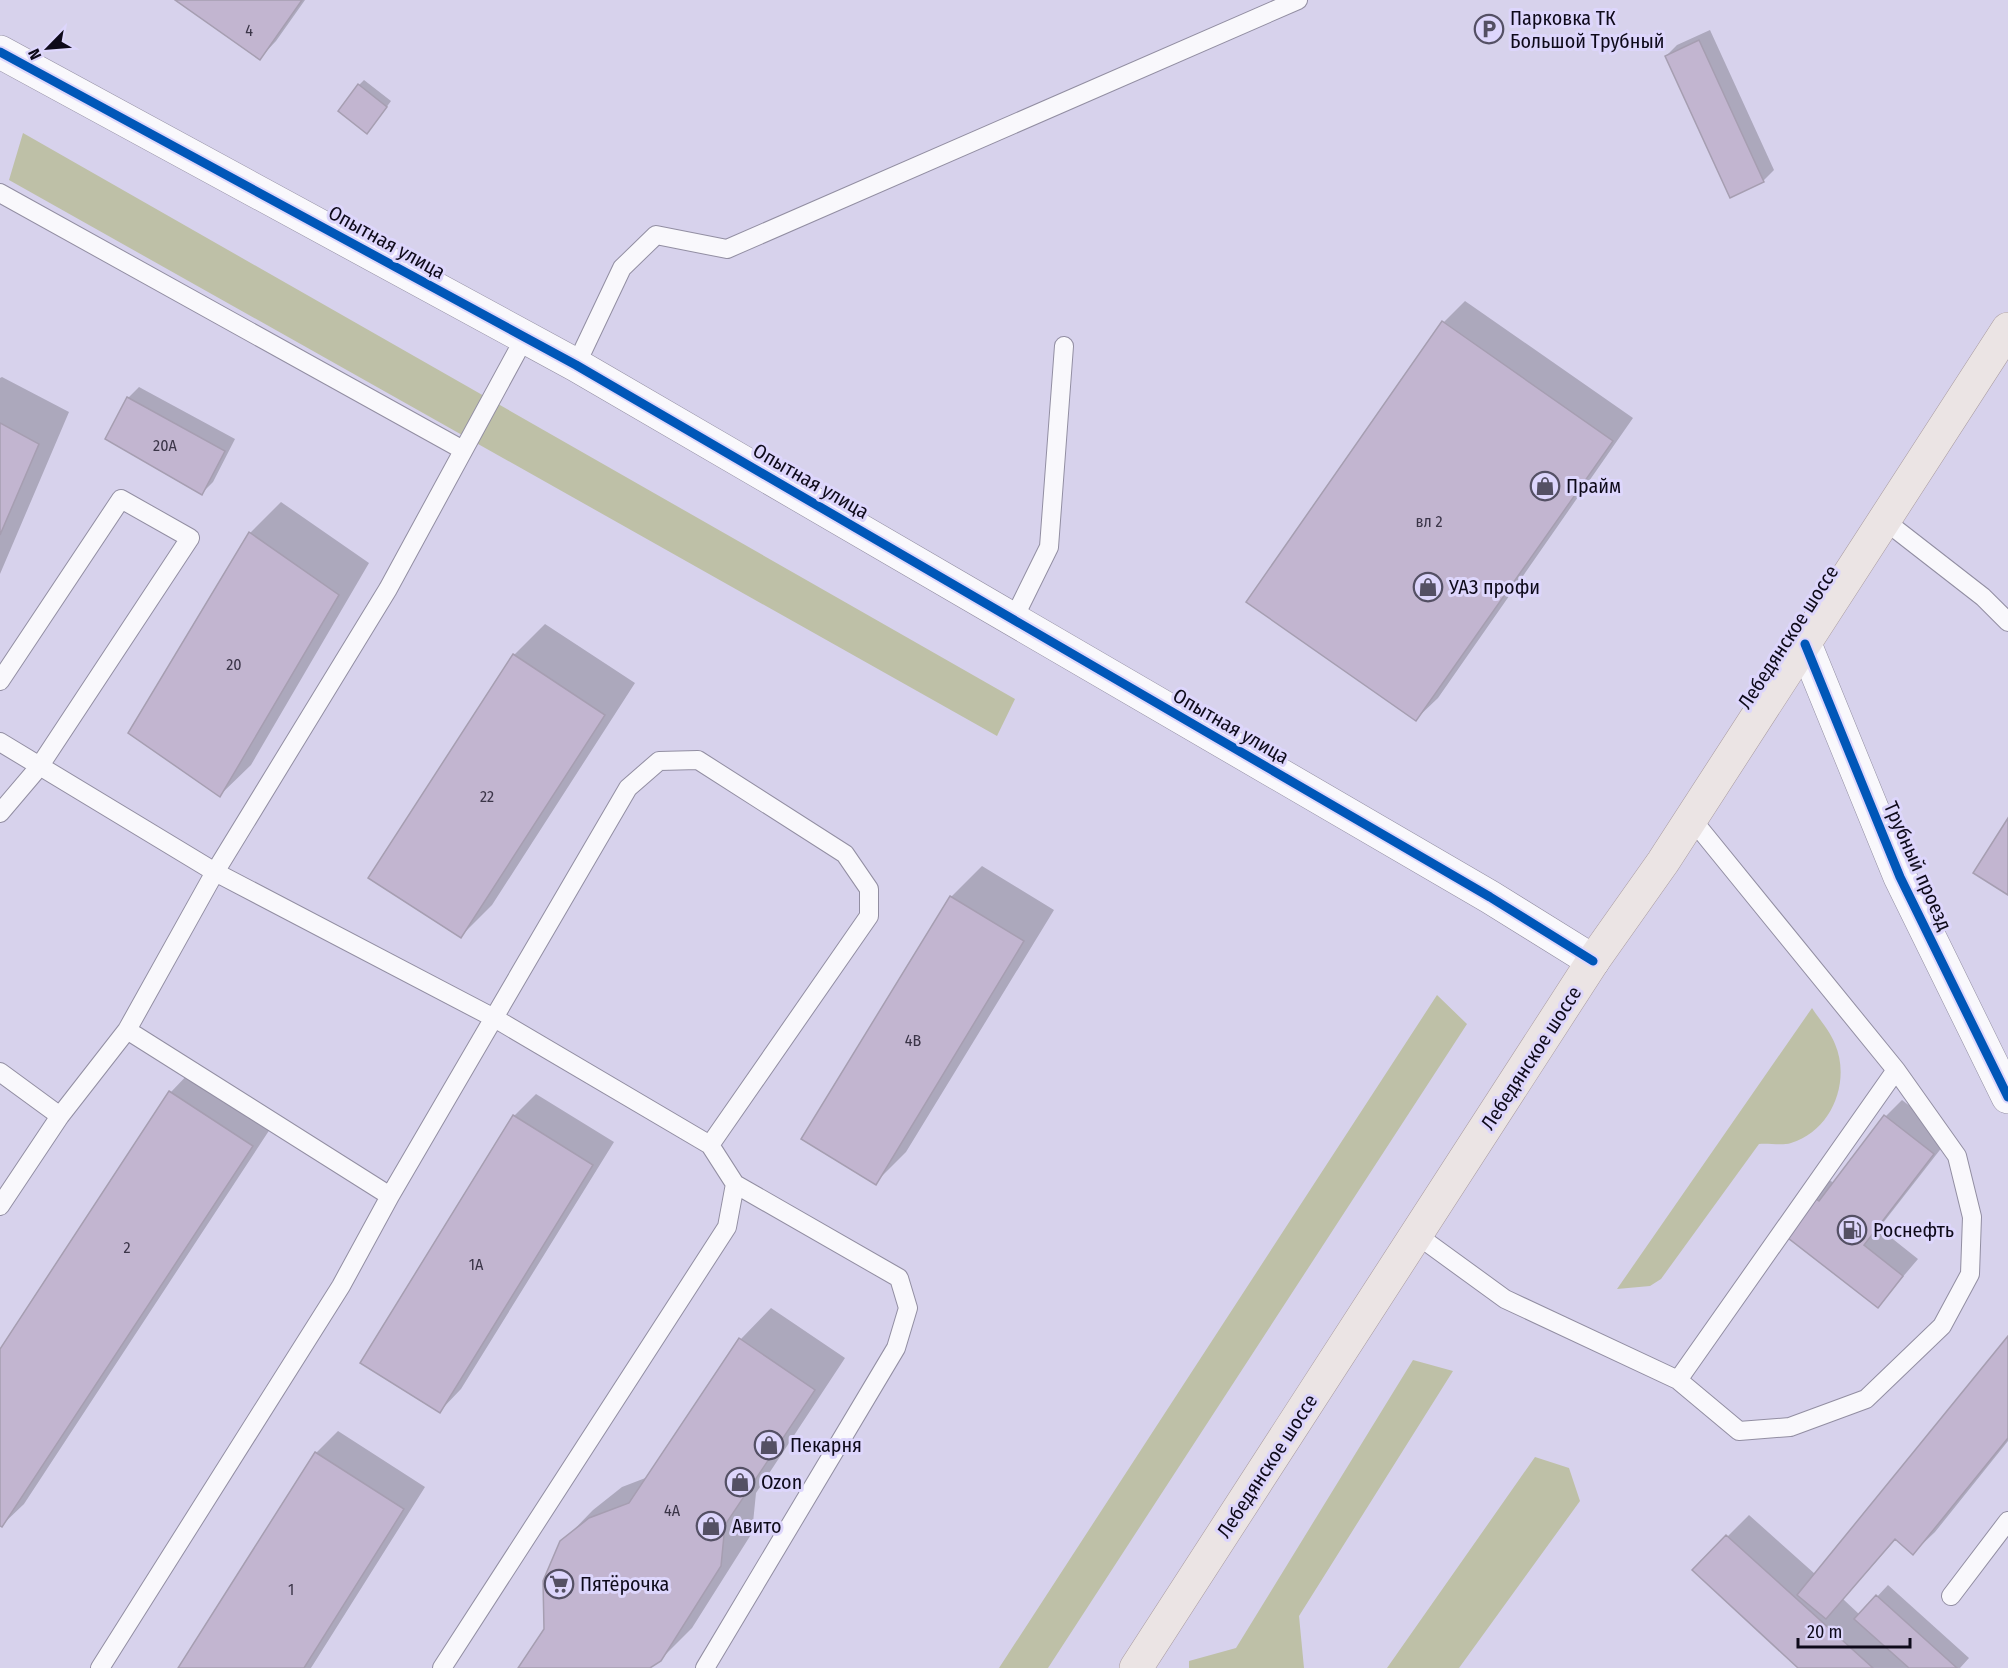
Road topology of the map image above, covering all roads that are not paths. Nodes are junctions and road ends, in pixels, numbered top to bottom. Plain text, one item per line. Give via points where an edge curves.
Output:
1 (1298, 0) edge
2 (0, 52) edge
3 (0, 193) edge
4 (2008, 329) edge
5 (525, 337) junction
6 (1065, 346) dead end
7 (576, 365) junction
8 (463, 450) junction
9 (1884, 520) junction
10 (1013, 620) junction
11 (2008, 622) edge
12 (1805, 644) junction
13 (0, 681) edge
14 (0, 742) edge
15 (39, 766) junction
16 (0, 813) edge
17 (1691, 818) junction
18 (215, 872) junction
19 (1593, 961) junction
20 (496, 1019) junction
21 (127, 1030) junction
22 (1896, 1070) junction
23 (0, 1071) edge
24 (2008, 1097) edge
25 (60, 1116) junction
26 (711, 1145) junction
27 (735, 1184) junction
28 (390, 1196) junction
29 (0, 1206) edge
30 (1418, 1235) junction
31 (1678, 1380) junction
32 (2008, 1521) edge
33 (1951, 1596) dead end
34 (100, 1668) edge
35 (442, 1668) edge
36 (705, 1668) edge
37 (1136, 1668) edge

1 - 7 lane via 727,249 656,235 622,268
2 - 5 street, Опытная улица
3 - 8 lane
4 - 9 main road, Лебедянское шоссе
5 - 7 street, Опытная улица
5 - 8 lane
6 - 10 lane via 1049,548
7 - 10 street, Опытная улица
8 - 18 lane via 388,589
9 - 11 lane via 1983,597
9 - 12 main road, Лебедянское шоссе
10 - 19 street, Опытная улица
12 - 17 main road, Лебедянское шоссе
12 - 24 street, Трубный проезд via 1900,877
13 - 15 lane via 121,499 190,538
14 - 15 lane
15 - 16 lane
15 - 18 lane
17 - 19 main road, Лебедянское шоссе
17 - 22 lane
18 - 20 lane
18 - 21 lane
19 - 30 main road, Лебедянское шоссе
20 - 26 lane
20 - 26 lane via 628,788 659,761 698,760 845,854 869,889 869,916
20 - 28 lane
21 - 25 lane
21 - 28 lane
22 - 31 lane
22 - 31 lane via 1957,1156 1972,1217 1970,1274 1942,1326 1866,1399 1790,1426 1739,1431
23 - 25 lane
25 - 29 lane
26 - 27 lane
27 - 35 lane via 727,1227
27 - 36 lane via 899,1278 908,1308 896,1348
28 - 34 lane via 341,1286
30 - 31 lane via 1505,1299
30 - 37 main road, Лебедянское шоссе
32 - 33 lane

